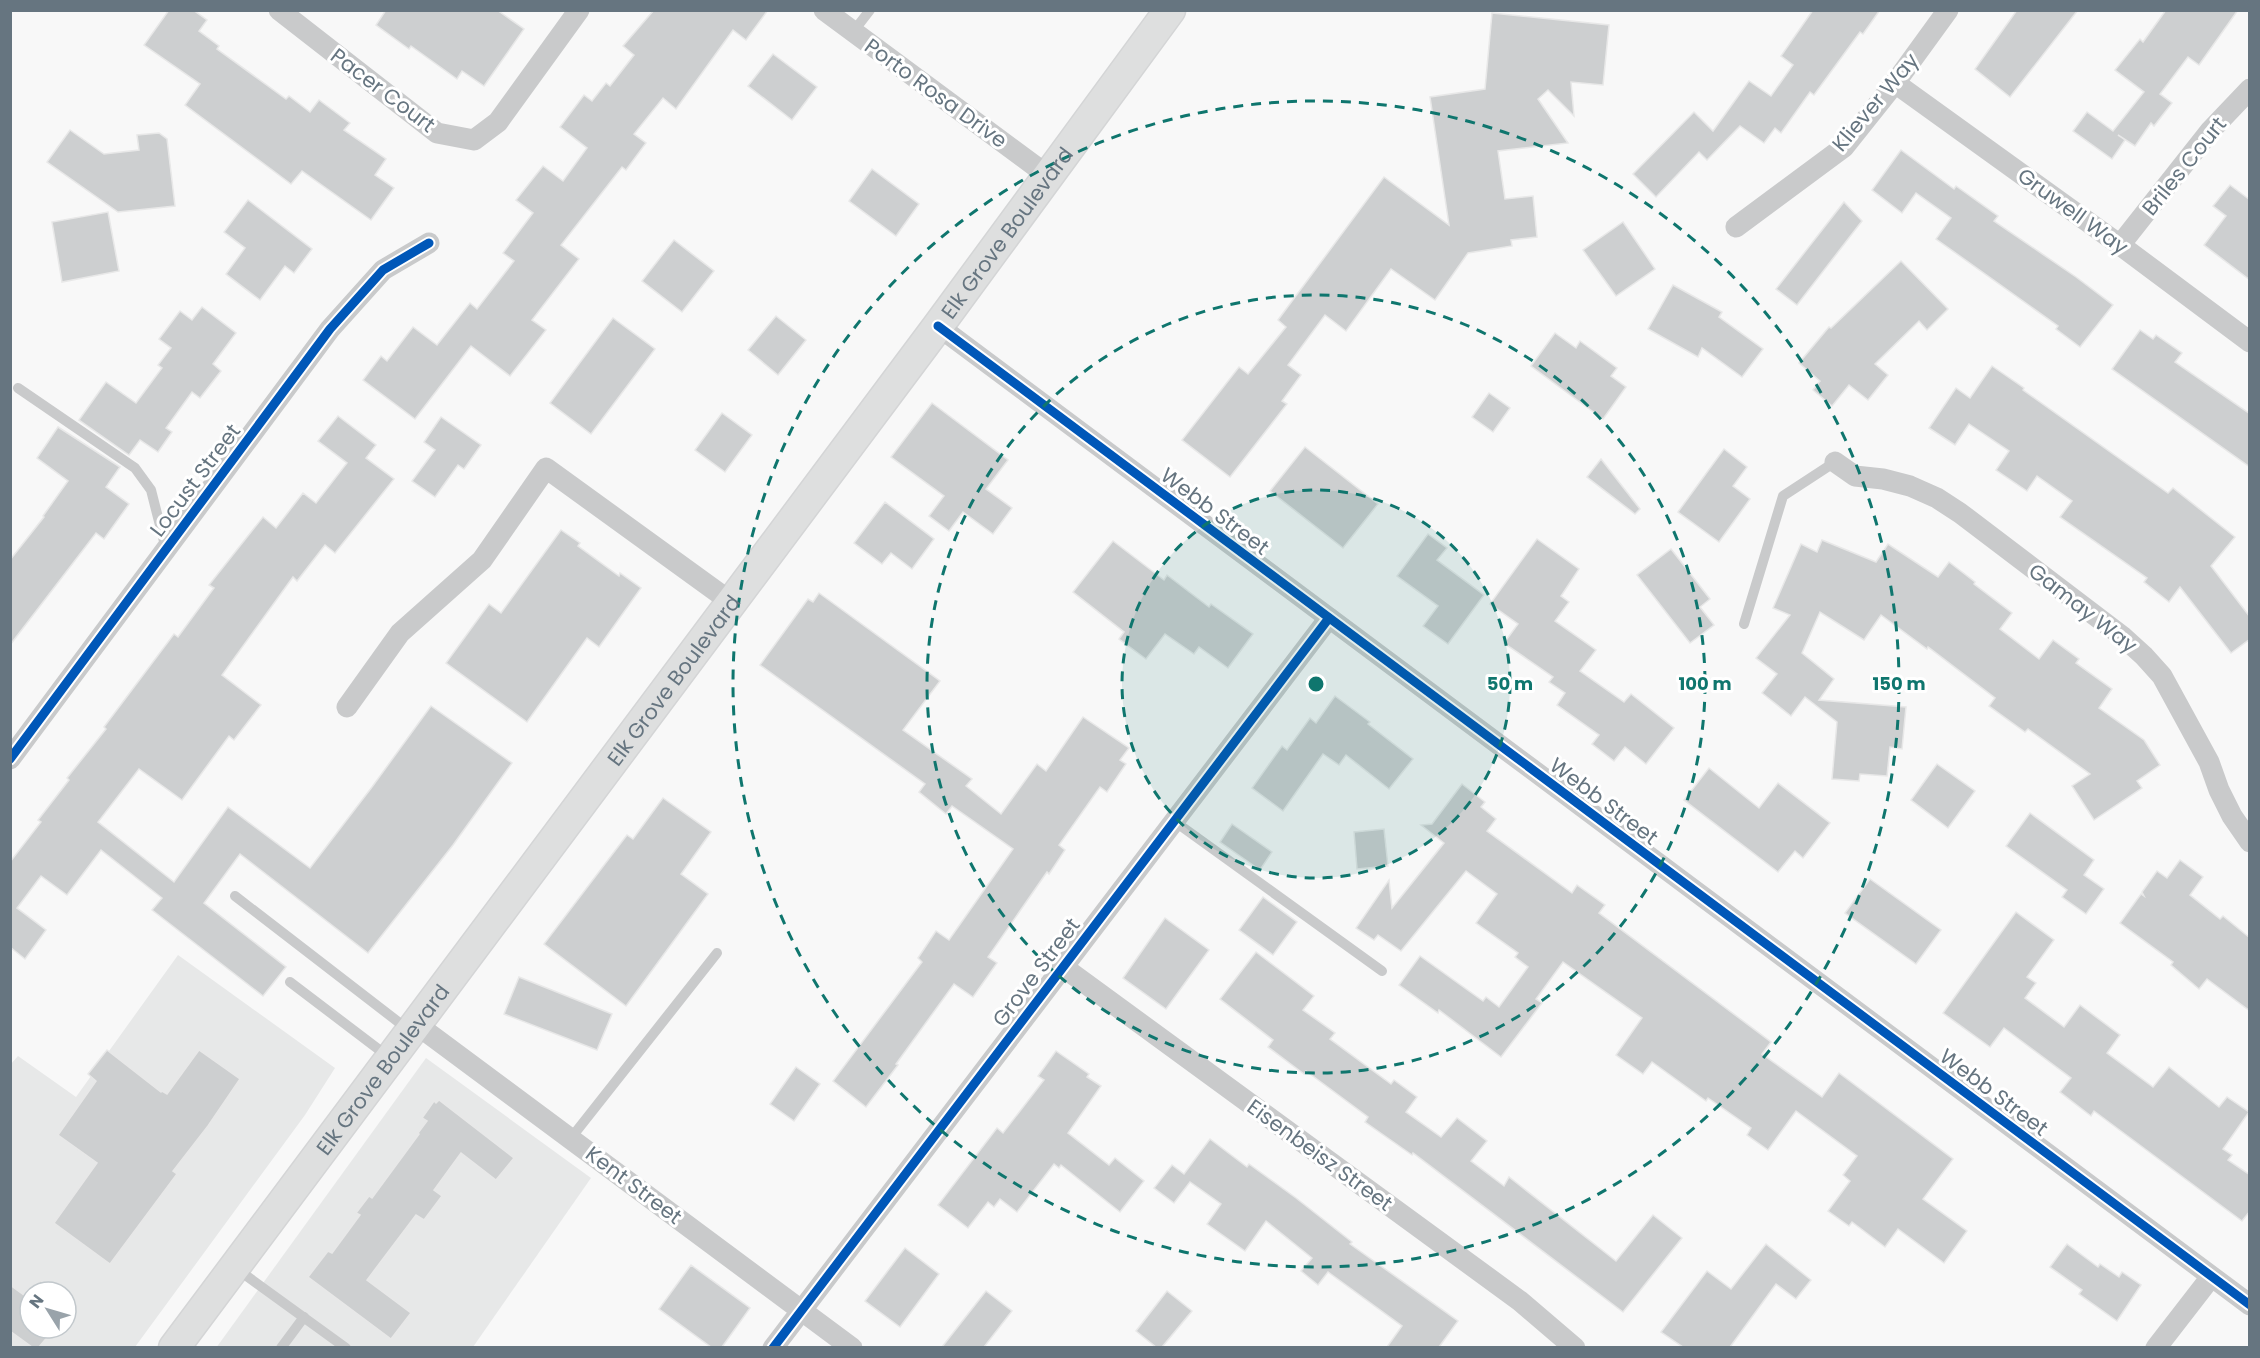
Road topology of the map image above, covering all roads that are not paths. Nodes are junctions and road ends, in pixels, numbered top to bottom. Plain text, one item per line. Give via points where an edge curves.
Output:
1 (279, 10) edge
2 (579, 10) edge
3 (824, 10) edge
4 (870, 10) edge
5 (1170, 10) edge
6 (1948, 10) edge
7 (853, 32) junction
8 (1895, 83) junction
9 (2250, 89) edge
10 (1047, 175) junction
11 (1736, 227) dead end
12 (429, 243) dead end
13 (2120, 245) junction
14 (938, 326) junction
15 (2250, 342) edge
16 (18, 388) dead end
17 (1835, 462) joint
18 (166, 549) junction
19 (731, 603) junction
20 (1329, 618) junction
21 (1744, 624) dead end
22 (347, 707) dead end
23 (10, 759) edge
24 (1174, 820) junction
25 (2250, 842) edge
26 (235, 896) dead end
27 (717, 953) dead end
28 (1063, 967) junction
29 (1382, 971) dead end
30 (290, 982) dead end
31 (413, 1027) junction
32 (390, 1058) junction
33 (571, 1138) junction
34 (234, 1267) junction
35 (2211, 1277) junction
36 (2250, 1305) edge
37 (801, 1310) junction
38 (304, 1317) junction
39 (174, 1347) edge
40 (281, 1347) edge
41 (346, 1347) edge
42 (773, 1347) edge
43 (852, 1347) edge
44 (1575, 1347) edge
45 (2156, 1347) edge

1 - 2 street, Pacer Court via 437,133 474,140 498,122
3 - 7 street, Porto Rosa Drive
4 - 7 lane
5 - 10 main road, Elk Grove Boulevard
6 - 8 street, Kliever Way
7 - 10 street, Porto Rosa Drive
8 - 11 street, Kliever Way via 1844,147
8 - 13 street, Gruwell Way
9 - 13 street, Briles Court via 2210,131
10 - 14 main road, Elk Grove Boulevard
12 - 18 street, Locust Street via 383,270 330,328
13 - 15 street, Gruwell Way
14 - 19 main road, Elk Grove Boulevard
14 - 20 street, Webb Street
16 - 18 lane via 135,468 151,490
17 - 21 lane via 1783,496
17 - 25 street, Gamay Way via 1855,476 1910,486 1937,498 2144,656 2177,701 2210,762 2232,816
18 - 23 street, Locust Street
19 - 22 street via 546,468 482,560 400,633
19 - 31 main road, Elk Grove Boulevard
20 - 24 street, Grove Street
20 - 35 street, Webb Street
24 - 28 street, Grove Street
24 - 29 lane
26 - 31 lane
27 - 33 lane
28 - 37 street, Grove Street
28 - 44 street, Eisenbeisz Street via 1520,1301
30 - 32 lane
31 - 32 main road, Elk Grove Boulevard
31 - 33 street, Kent Street
32 - 34 main road, Elk Grove Boulevard
33 - 37 street, Kent Street
34 - 38 lane
34 - 39 main road, Elk Grove Boulevard
35 - 36 street, Webb Street
35 - 45 street
37 - 42 street, Grove Street
37 - 43 street, Kent Street
38 - 40 lane
38 - 41 lane

